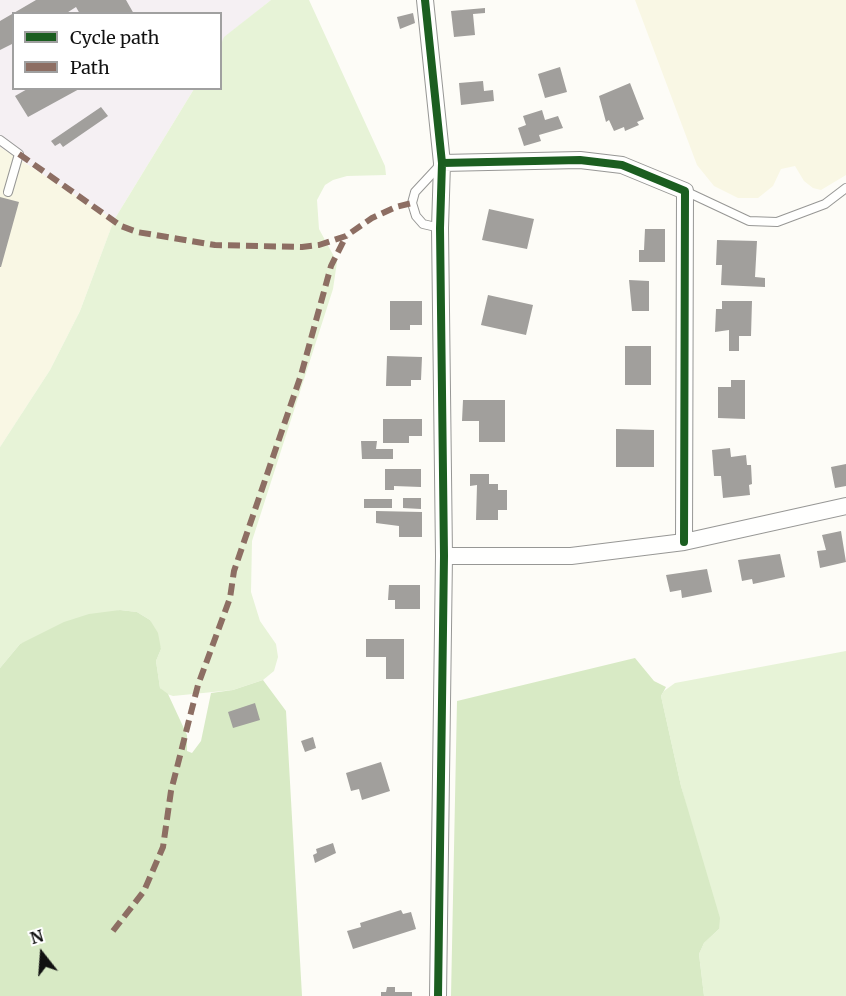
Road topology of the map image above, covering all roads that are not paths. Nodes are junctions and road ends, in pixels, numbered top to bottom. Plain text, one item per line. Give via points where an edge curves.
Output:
1 (425, 0) edge
2 (0, 140) edge
3 (442, 163) junction
4 (846, 188) edge
5 (685, 191) junction
6 (8, 192) dead end
7 (440, 228) junction
8 (846, 506) edge
9 (684, 542) junction
10 (444, 556) junction
11 (438, 996) edge

1 - 3 street
2 - 6 lane via 19,154
3 - 5 street via 580,160 622,165
3 - 7 street
3 - 7 lane via 414,192 412,203 423,224
4 - 5 lane via 825,204 777,222 749,221
5 - 9 street
7 - 10 street
8 - 9 street
9 - 10 street via 571,556
10 - 11 street

